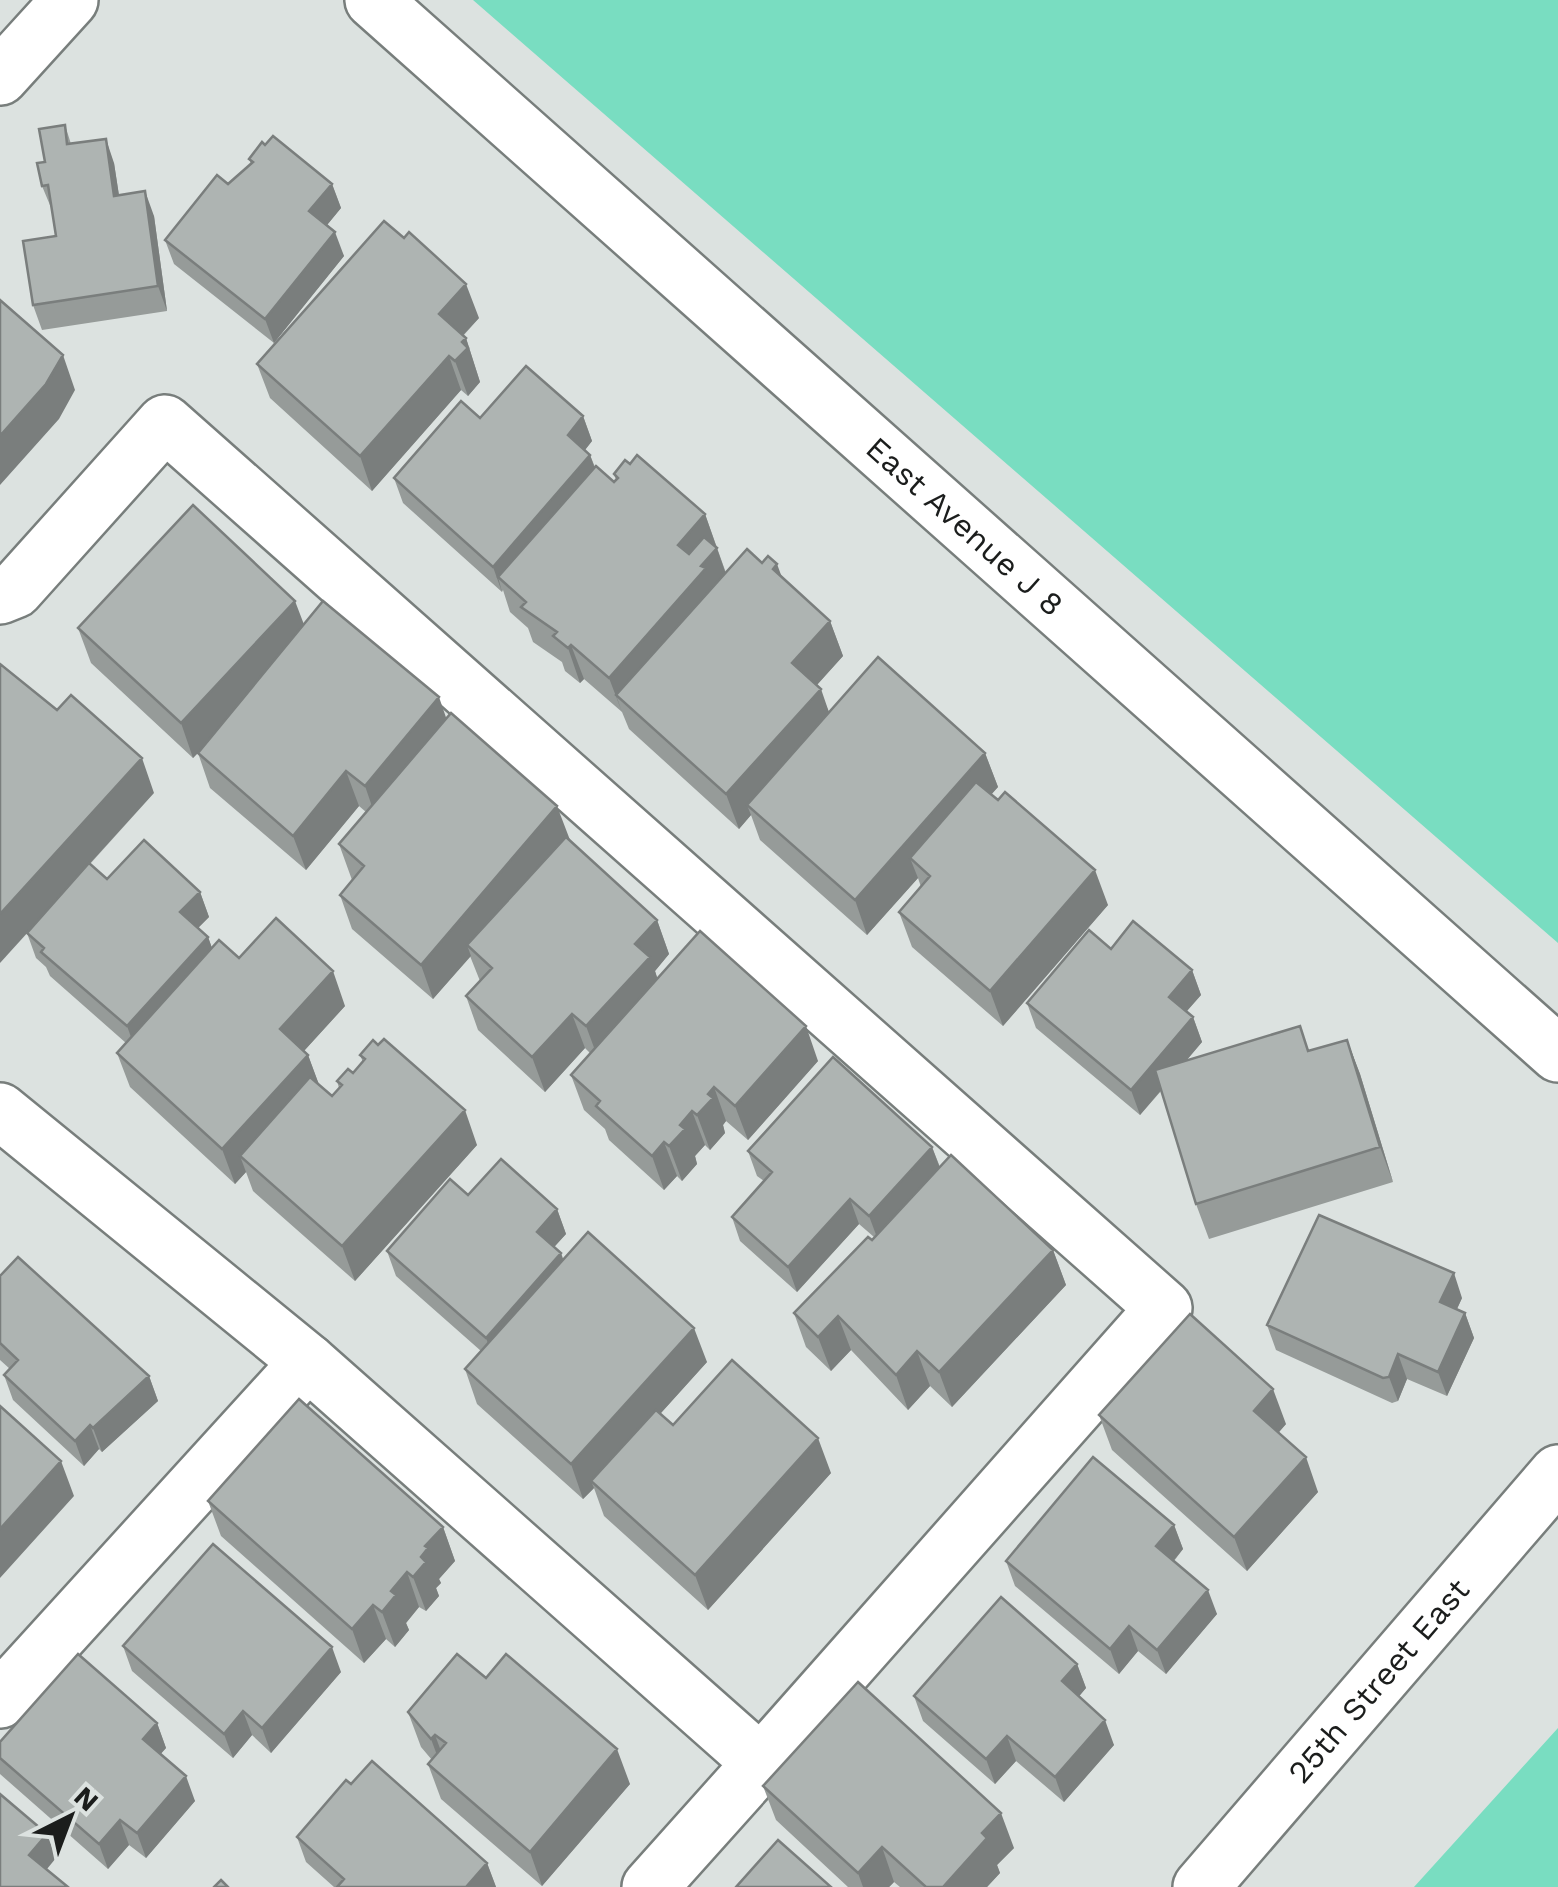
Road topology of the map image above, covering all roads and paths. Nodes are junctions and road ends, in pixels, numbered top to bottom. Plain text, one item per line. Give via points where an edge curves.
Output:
1 (70, 0) edge
2 (373, 0) edge
3 (0, 77) edge
4 (0, 596) edge
5 (1558, 1054) edge
6 (0, 1111) edge
7 (308, 1362) junction
8 (1558, 1473) edge
9 (0, 1700) edge
10 (761, 1764) junction
11 (650, 1887) edge
12 (1200, 1887) edge

1 - 3 street
2 - 5 street, East Avenue J 8
4 - 10 street via 15,590 166,423 1164,1308
6 - 7 street
7 - 9 street
7 - 10 street
8 - 12 street, 25th Street East
10 - 11 street

